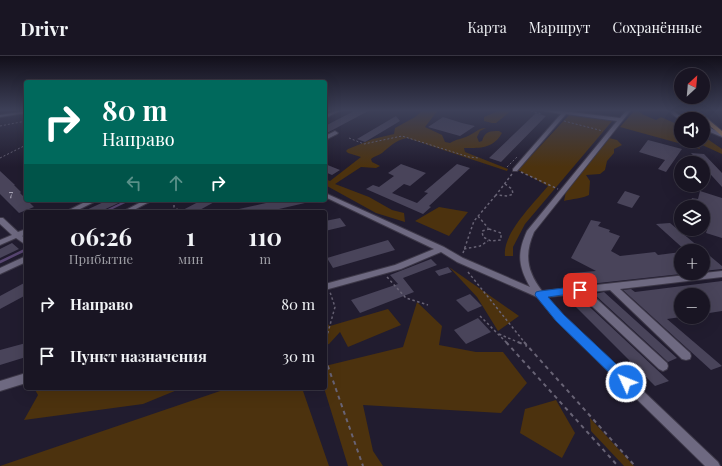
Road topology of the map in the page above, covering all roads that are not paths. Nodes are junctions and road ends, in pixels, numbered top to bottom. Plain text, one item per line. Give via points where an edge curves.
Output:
1 (550, 129) edge
2 (612, 129) edge
3 (710, 130) edge
4 (335, 133) dead end
5 (722, 135) edge
6 (327, 137) edge
7 (515, 170) road end
8 (327, 196) edge
9 (90, 202) edge
10 (146, 202) edge
11 (72, 210) edge
12 (129, 210) edge
13 (0, 220) edge
14 (24, 232) edge
15 (16, 236) junction
16 (24, 242) edge
17 (0, 243) edge
18 (441, 249) junction
19 (24, 260) edge
20 (0, 272) edge
21 (722, 274) edge
22 (611, 286) junction
23 (327, 287) edge
24 (580, 290) junction
25 (540, 295) junction
26 (686, 356) dead end
27 (663, 366) dead end
28 (24, 379) edge
29 (0, 386) edge
30 (714, 466) edge

1 - 7 street
2 - 25 street via 526,240 523,249 525,270
3 - 5 street
4 - 6 street
8 - 18 street
9 - 11 street
10 - 12 street
13 - 15 street
14 - 15 street
15 - 16 street
15 - 17 street
18 - 23 street via 398,267
18 - 25 street
19 - 20 street
21 - 22 street
22 - 24 street
22 - 26 street
24 - 25 street
24 - 27 street
25 - 30 street via 560,318
28 - 29 street

